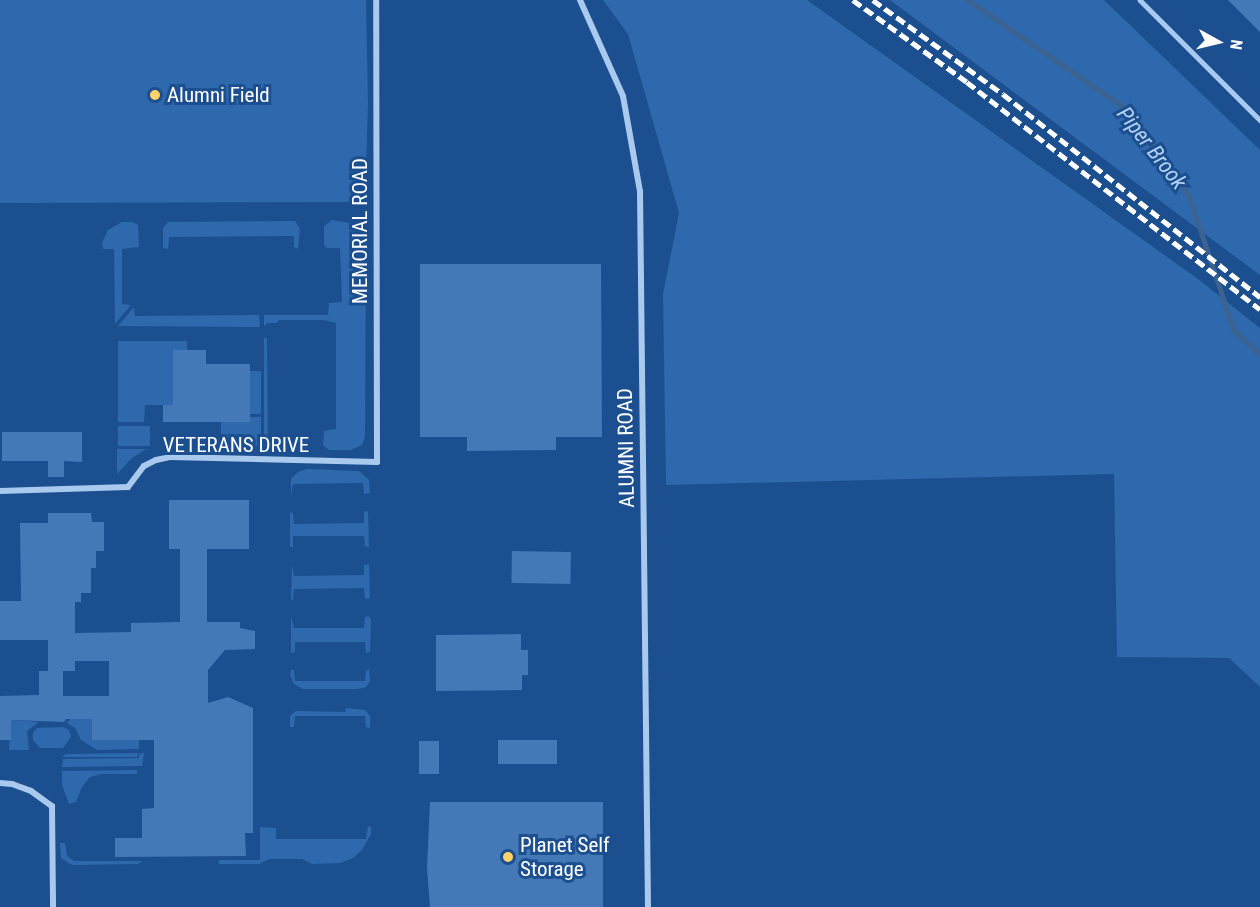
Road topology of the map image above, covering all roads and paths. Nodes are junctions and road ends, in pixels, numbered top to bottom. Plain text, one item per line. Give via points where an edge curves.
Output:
1 (376, 0) edge
2 (580, 0) edge
3 (1140, 0) edge
4 (1260, 120) edge
5 (377, 462) joint
6 (0, 491) edge
7 (0, 783) edge
8 (53, 907) edge
9 (648, 907) edge

1 - 5 street, MEMORIAL ROAD
2 - 9 street, ALUMNI ROAD via 623,96 640,191
3 - 4 lane
5 - 6 street, VETERANS DRIVE via 170,457 144,466 128,487
7 - 8 street via 31,791 52,806

